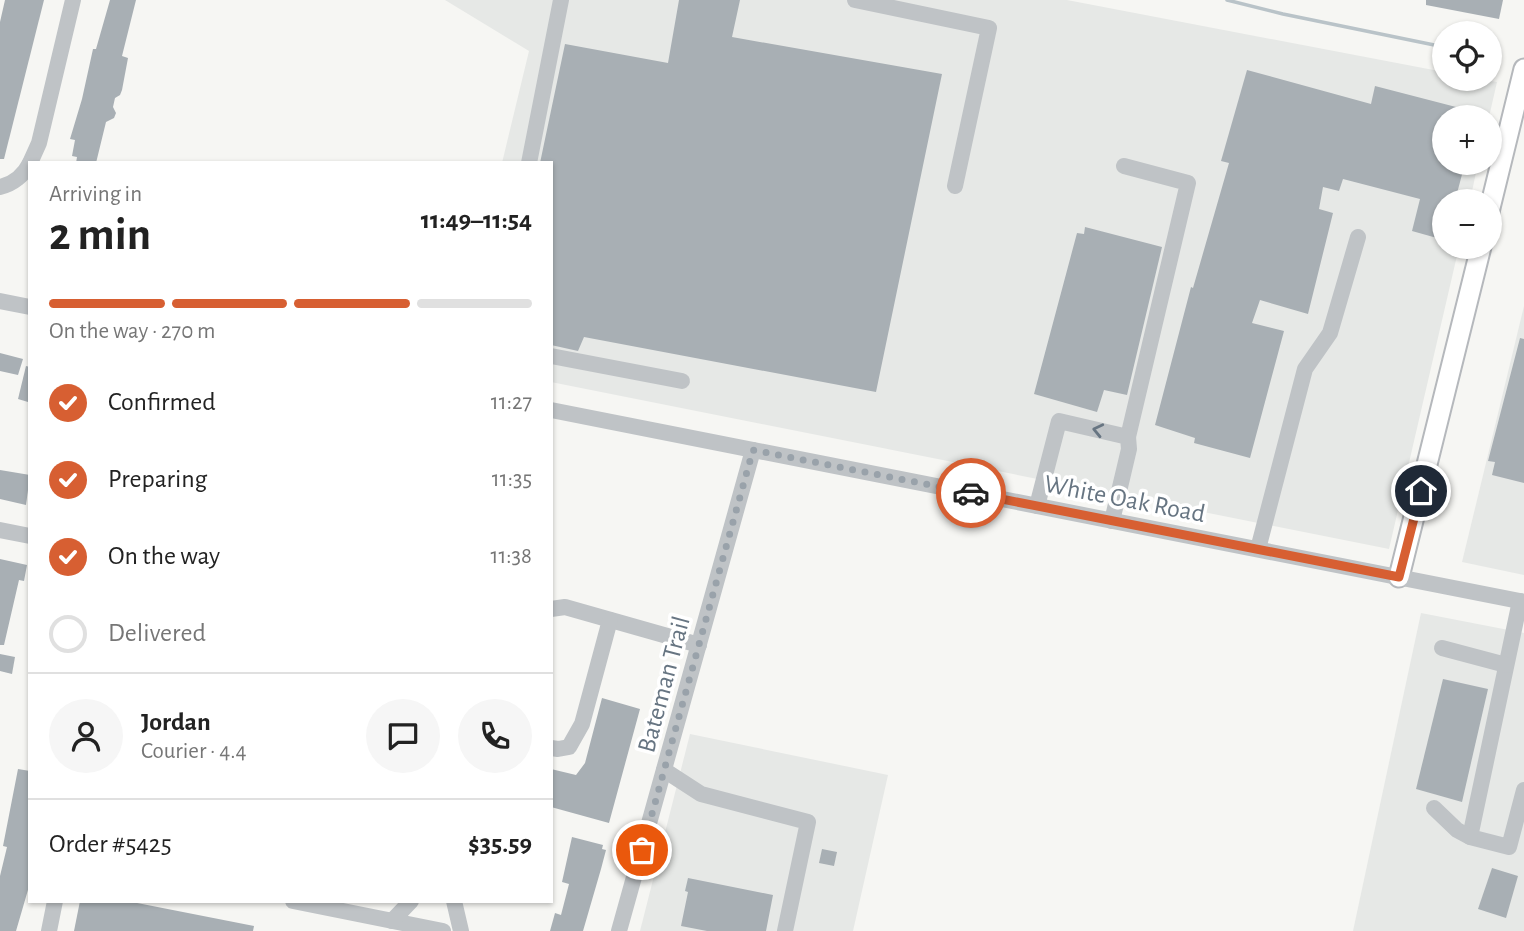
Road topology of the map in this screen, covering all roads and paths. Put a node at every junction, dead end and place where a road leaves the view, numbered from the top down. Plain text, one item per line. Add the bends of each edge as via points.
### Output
1 (73, 0) edge
2 (561, 0) edge
3 (855, 0) edge
4 (1524, 69) edge
5 (31, 161) edge
6 (529, 161) edge
7 (28, 166) edge
8 (1124, 166) dead end
9 (955, 186) dead end
10 (0, 187) edge
11 (1495, 189) edge
12 (1358, 237) dead end
13 (1478, 259) edge
14 (0, 301) edge
15 (28, 307) edge
16 (553, 356) edge
17 (682, 381) dead end
18 (553, 410) edge
19 (1128, 437) junction
20 (753, 450) junction
21 (1037, 506) junction
22 (1112, 521) junction
23 (0, 530) edge
24 (28, 536) edge
25 (1258, 549) junction
26 (1399, 577) junction
27 (1522, 601) edge
28 (553, 609) edge
29 (610, 620) junction
30 (699, 645) junction
31 (1442, 648) dead end
32 (1506, 665) junction
33 (553, 749) edge
34 (664, 770) junction
35 (1524, 790) edge
36 (1434, 808) dead end
37 (1470, 837) junction
38 (55, 903) edge
39 (303, 903) edge
40 (409, 903) edge
41 (454, 903) edge
42 (392, 921) junction
43 (48, 931) edge
44 (443, 931) edge
45 (461, 931) edge
46 (620, 931) edge
47 (785, 931) edge

1 - 5 street
2 - 6 street
3 - 9 street via 989,28
4 - 11 main road
7 - 10 street
8 - 19 street via 1188,183
12 - 25 street via 1330,333 1305,369
13 - 26 main road
14 - 15 street
16 - 17 street
18 - 20 street, White Oak Road
19 -> 21 street via 1059,421
19 - 22 street
20 - 21 street, White Oak Road
20 - 30 street, Bateman Trail
21 - 22 street, White Oak Road
22 - 25 street, White Oak Road
23 - 24 street
25 - 26 street, White Oak Road
26 - 27 street, White Oak Road
27 - 32 street
28 - 29 street via 565,607
29 - 30 street
29 - 33 street via 582,724 569,747
30 - 34 street, Bateman Trail
31 - 32 street
32 - 37 street
34 - 46 street, Bateman Trail
34 - 47 street via 701,794 808,822
35 - 37 street via 1509,847
36 - 37 street
38 - 43 street
39 - 42 street
40 - 42 street
41 - 45 street
42 - 44 street

